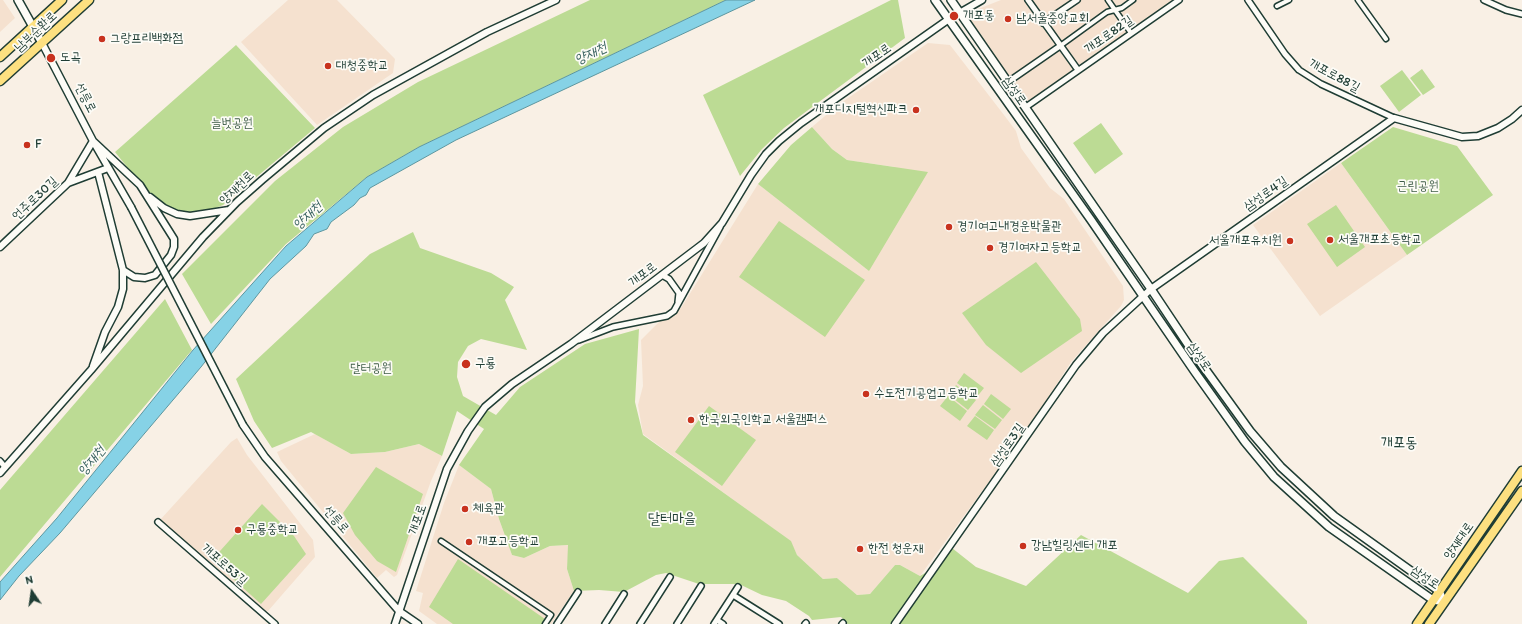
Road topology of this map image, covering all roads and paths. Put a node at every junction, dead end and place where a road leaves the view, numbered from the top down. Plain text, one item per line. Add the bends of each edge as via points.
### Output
1 (18, 0) edge
2 (62, 0) edge
3 (88, 0) edge
4 (556, 0) edge
5 (935, 0) edge
6 (951, 0) edge
7 (982, 0) edge
8 (1028, 0) edge
9 (1077, 0) edge
10 (1108, 0) edge
11 (1133, 0) edge
12 (1178, 0) edge
13 (1248, 0) edge
14 (1289, 0) edge
15 (1358, 0) edge
16 (1484, 0) edge
17 (1277, 6) dead end
18 (1115, 9) junction
19 (960, 12) junction
20 (1522, 14) edge
21 (949, 19) junction
22 (1043, 22) junction
23 (34, 26) junction
24 (1131, 33) junction
25 (1386, 39) dead end
26 (42, 43) junction
27 (1060, 46) junction
28 (0, 57) edge
29 (1078, 70) junction
30 (0, 81) edge
31 (1008, 82) junction
32 (1026, 107) junction
33 (1522, 110) edge
34 (1394, 118) junction
35 (93, 141) junction
36 (108, 168) junction
37 (98, 172) junction
38 (68, 183) junction
39 (146, 193) junction
40 (229, 210) junction
41 (722, 223) junction
42 (0, 247) edge
43 (123, 270) junction
44 (662, 275) junction
45 (1151, 289) junction
46 (1143, 297) junction
47 (677, 305) junction
48 (571, 344) junction
49 (91, 370) junction
50 (0, 461) edge
51 (5, 467) junction
52 (1522, 471) edge
53 (0, 474) edge
54 (1522, 491) edge
55 (158, 522) dead end
56 (440, 541) dead end
57 (670, 577) dead end
58 (701, 586) dead end
59 (738, 588) dead end
60 (1439, 591) junction
61 (578, 592) dead end
62 (624, 594) dead end
63 (734, 595) junction
64 (1433, 600) junction
65 (1444, 602) junction
66 (399, 611) junction
67 (716, 622) edge
68 (275, 624) edge
69 (395, 624) edge
70 (418, 624) edge
71 (545, 624) edge
72 (557, 624) edge
73 (605, 624) edge
74 (640, 624) edge
75 (677, 624) edge
76 (723, 624) edge
77 (779, 624) edge
78 (895, 624) edge
79 (1417, 624) edge
80 (1429, 624) edge

1 - 23 main road, 선릉로
2 - 23 main road, 남부순환로
3 - 26 main road, 남부순환로
4 - 40 street, 양재천로 via 487,32 373,95 307,141
5 - 21 main road, 삼성로
6 - 19 main road, 삼성로
7 - 19 street, 개포로
8 - 22 street, 개포로82길
9 - 22 street
10 - 18 street
11 - 18 street, 개포로82길 via 1122,8
12 - 24 street, 개포로82길
13 - 34 street, 개포로88길 via 1299,70 1321,84
14 - 17 street
15 - 25 street
16 - 20 street
18 - 24 street
18 - 27 street, 개포로82길
19 - 21 street, 개포로
19 - 31 main road, 삼성로
21 - 41 street, 개포로 via 779,141 751,175
21 - 46 main road, 삼성로 via 1092,220
22 - 27 street, 개포로82길
23 - 26 main road, 선릉로
23 - 28 main road, 남부순환로
24 - 29 street, 개포로82길
26 - 30 main road, 남부순환로
26 - 35 street, 선릉로
27 - 29 street, 개포로82길
27 - 31 street
29 - 32 street
31 - 32 main road, 삼성로
32 - 45 main road, 삼성로
33 - 34 street via 1494,130 1478,136 1462,137
34 - 45 street, 삼성로4길
35 - 36 street, 선릉로
35 - 38 street
35 - 39 street
36 - 37 street
36 - 66 street, 선릉로, bridge via 131,207 243,425 265,457
37 - 38 street
37 - 43 street
38 - 42 street, 언주로30길
39 - 40 street via 164,208 177,214 190,216
39 - 43 street via 174,238 172,255 155,275 145,278 134,277
40 - 49 street, 양재천로 via 166,279
41 - 44 street, 개포로 via 704,243
41 - 47 street
43 - 49 street via 123,289 118,307 105,332
44 - 47 street via 670,279 678,292
44 - 48 street, 개포로
45 - 46 street, 삼성로3길
45 - 60 main road, 삼성로 via 1250,431 1281,467 1334,516
46 - 64 main road, 삼성로 via 1245,442 1274,477 1329,527
46 - 78 street, 삼성로3길 via 1103,333 1076,365
47 - 48 street via 667,316 613,327
48 - 66 street, 개포로 via 498,396 485,408 468,431 447,469
49 - 51 street, 양재천로
50 - 51 street
51 - 53 street, 양재천로
52 - 60 main road, 양재대로
54 - 65 main road, 양재대로
55 - 68 street, 개포로53길
56 - 71 street via 551,615
57 - 74 street
58 - 75 street
59 - 63 street
60 - 64 main road, 양재대로
60 - 65 main road, 삼성로
61 - 72 street
62 - 73 street
63 - 67 street
63 - 77 street
64 - 65 main road, 삼성로
64 - 79 main road, 양재대로
65 - 80 main road, 양재대로
66 - 69 street, 개포로
66 - 70 street, 선릉로
67 - 76 street

